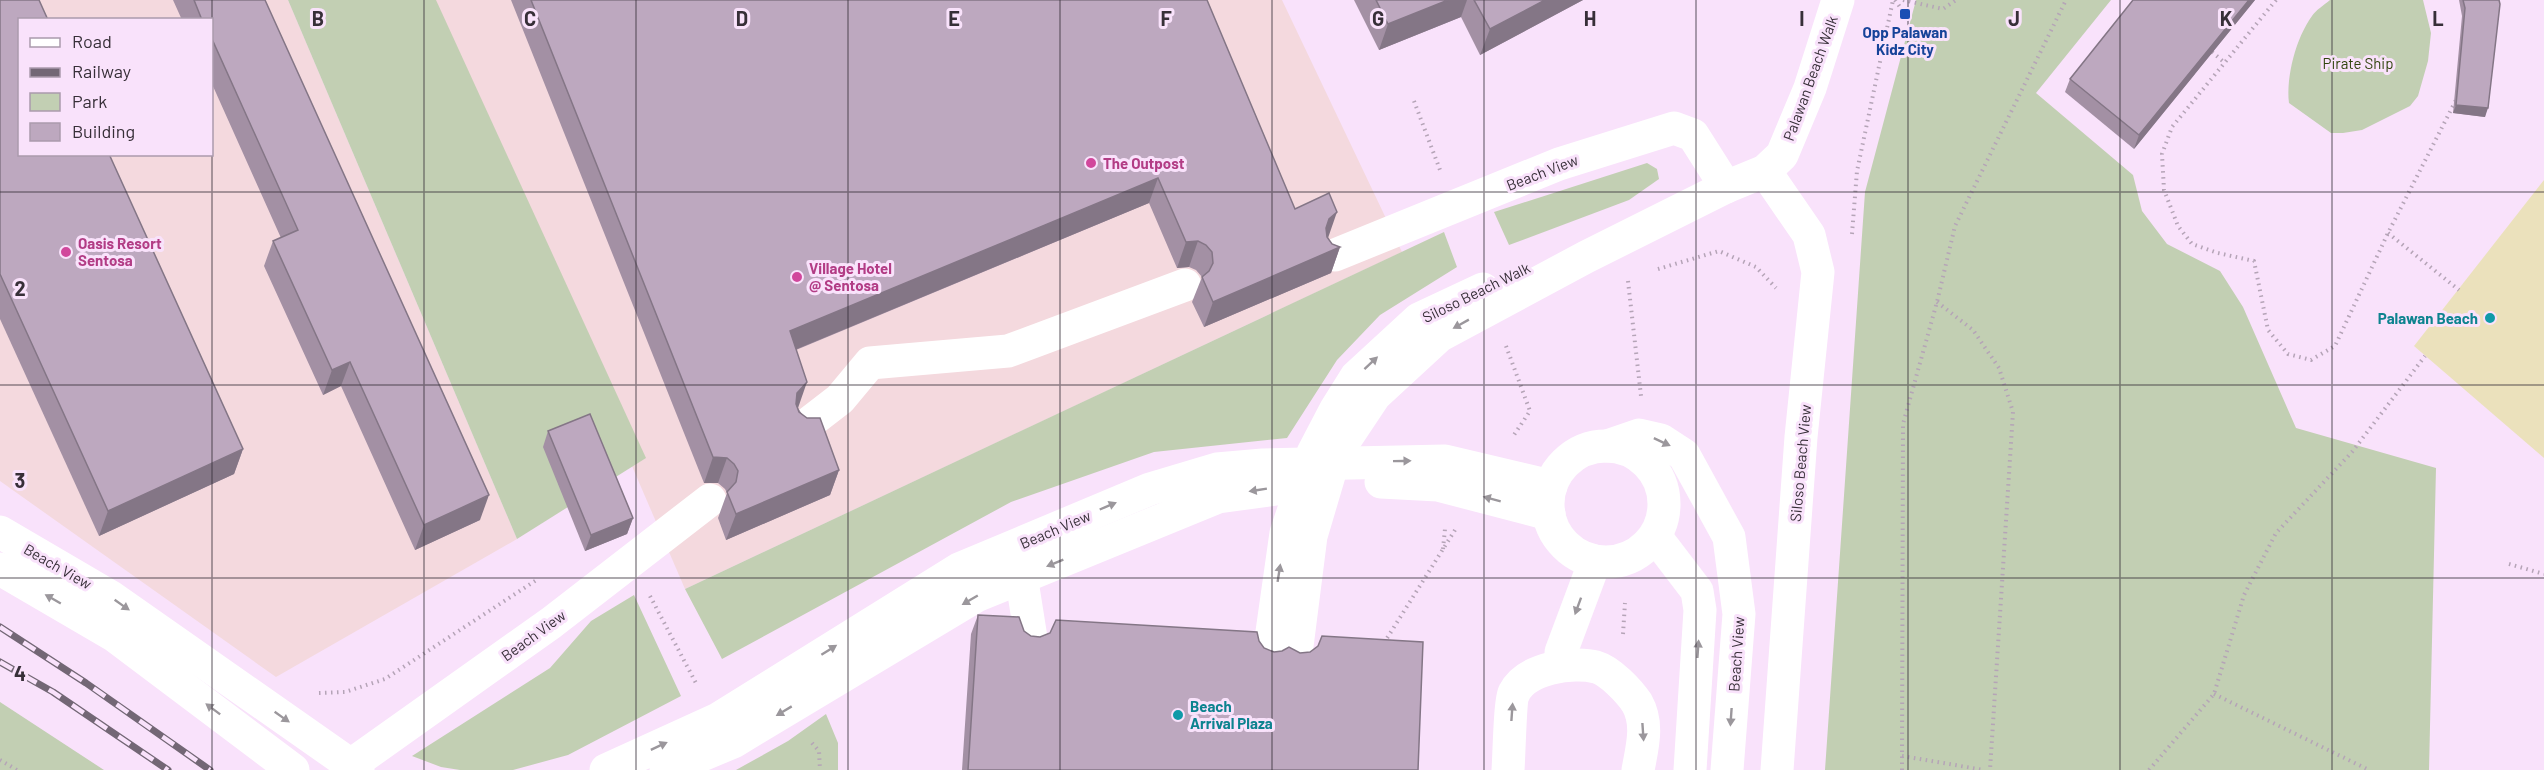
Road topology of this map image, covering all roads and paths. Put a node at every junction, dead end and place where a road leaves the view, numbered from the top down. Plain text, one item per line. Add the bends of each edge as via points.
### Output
1 (1838, 0) edge
2 (1894, 0) edge
3 (1903, 0) edge
4 (1956, 0) edge
5 (2066, 0) edge
6 (2276, 0) edge
7 (1905, 14) dead end
8 (2212, 52) edge
9 (2225, 63) junction
10 (2459, 94) edge
11 (1414, 100) dead end
12 (1774, 163) junction
13 (1857, 171) dead end
14 (1443, 178) dead end
15 (1726, 187) junction
16 (2388, 233) junction
17 (1335, 255) dead end
18 (1628, 278) dead end
19 (1185, 285) dead end
20 (2458, 290) dead end
21 (1937, 302) junction
22 (1505, 344) dead end
23 (2425, 356) dead end
24 (1642, 402) dead end
25 (805, 426) edge
26 (1511, 441) dead end
27 (1607, 446) junction
28 (710, 500) dead end
29 (1550, 500) junction
30 (1461, 520) dead end
31 (0, 532) edge
32 (1654, 536) junction
33 (1016, 545) junction
34 (1595, 561) junction
35 (2509, 564) dead end
36 (0, 569) edge
37 (544, 574) dead end
38 (2544, 574) edge
39 (1023, 577) junction
40 (646, 587) dead end
41 (1625, 602) dead end
42 (1031, 638) edge
43 (1623, 641) dead end
44 (1283, 642) dead end
45 (1380, 649) edge
46 (1561, 652) dead end
47 (701, 692) dead end
48 (2214, 693) junction
49 (311, 694) dead end
50 (1902, 756) junction
51 (0, 760) edge
52 (352, 768) edge
53 (17, 770) edge
54 (293, 770) edge
55 (606, 770) edge
56 (666, 770) edge
57 (1509, 770) edge
58 (1638, 770) edge
59 (1690, 770) edge
60 (1727, 770) edge
61 (1777, 770) edge
62 (1902, 770) edge
63 (1984, 770) edge
64 (1990, 770) edge
65 (2149, 770) edge
66 (2369, 770) edge

1 - 12 street, Palawan Beach Walk via 1810,88
2 - 7 path
2 - 13 path
3 - 4 path via 1943,9
5 - 21 path via 1955,226
6 - 9 path
8 - 9 path
9 - 16 path via 2172,127 2162,154 2164,190 2178,226 2192,244 2254,261 2268,330 2288,354 2311,360 2335,346
10 - 16 path
11 - 14 path
12 - 15 street, Siloso Beach Walk
12 - 61 street, Siloso Beach View via 1809,235 1818,272 1801,437
15 - 17 street, Beach View via 1693,135 1674,128 1559,164
15 - 44 street, Siloso Beach Walk via 1439,336 1375,395 1348,413
16 - 20 path
18 - 24 path
19 - 25 street via 1008,351 870,363 840,399
21 - 50 path via 1903,424
21 - 64 path via 1973,330 1999,368 2013,412
22 - 26 path via 1530,411
23 - 48 path via 2352,453 2276,533 2244,595
27 - 29 street, Beach View via 1572,457 1560,470
27 - 32 street via 1636,454 1657,476 1664,506 1662,522
27 -> 60 street, Beach View via 1639,435 1661,440 1684,455 1729,537 1739,614
28 - 52 street, Beach View via 551,623
33 -> 29 street, Beach View via 1150,489 1217,469 1263,465 1445,461
29 - 34 street via 1555,530 1565,544 1578,555
29 -> 39 street, Beach View via 1438,485 1358,481 1304,484 1218,497
30 - 45 path
31 -> 52 street, Beach View via 111,597
32 - 34 street via 1629,558
59 -> 32 street via 1700,610 1697,591
33 - 39 street
55 -> 33 street, Beach View via 718,719 959,569
34 -> 46 street
35 - 38 path
54 -> 36 street, Beach View via 115,636
37 - 49 path via 385,679 345,692
39 - 42 street
39 -> 56 street, Beach View via 976,596 733,742
40 - 47 path
41 - 43 path
48 - 65 path
48 - 66 path
50 - 62 path
50 - 63 path
51 - 53 path
57 -> 58 street via 1513,693 1541,671 1572,664 1598,667 1638,704 1645,733

